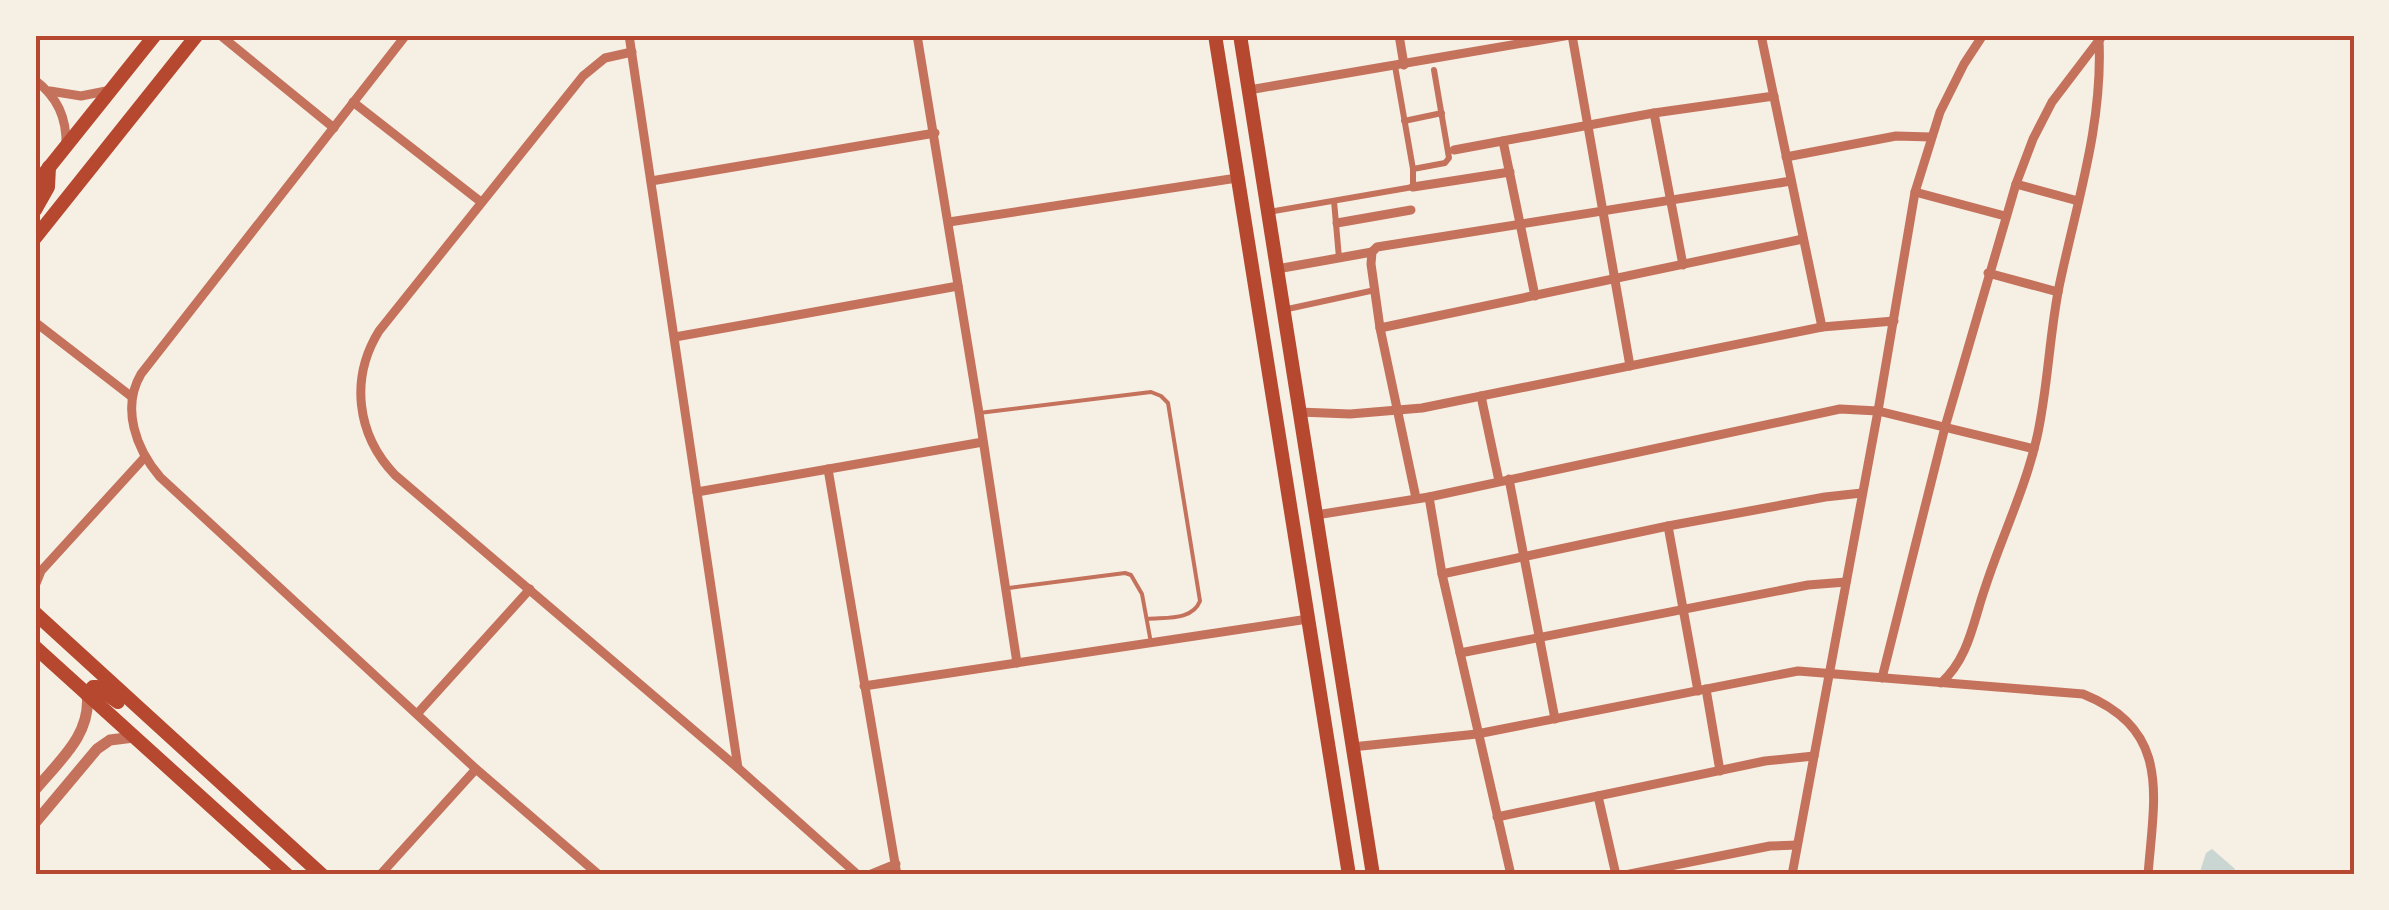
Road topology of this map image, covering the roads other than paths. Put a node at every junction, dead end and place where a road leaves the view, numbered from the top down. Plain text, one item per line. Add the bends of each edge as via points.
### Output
1 (155, 35) edge
2 (198, 35) edge
3 (220, 35) edge
4 (406, 35) edge
5 (629, 35) edge
6 (917, 35) edge
7 (1214, 35) edge
8 (1240, 35) edge
9 (1399, 35) edge
10 (1484, 35) edge
11 (1571, 35) edge
12 (1761, 35) edge
13 (1979, 38) edge
14 (2101, 38) edge
15 (1486, 48) junction
16 (632, 52) junction
17 (1399, 65) junction
18 (1434, 70) dead end
19 (35, 80) edge
20 (111, 90) junction
21 (1248, 90) junction
22 (50, 91) junction
23 (1774, 96) junction
24 (353, 102) junction
25 (1442, 113) junction
26 (1654, 113) junction
27 (1404, 121) junction
28 (1588, 125) junction
29 (334, 128) junction
30 (935, 133) junction
31 (1932, 137) junction
32 (1503, 141) junction
33 (66, 146) junction
34 (1454, 150) dead end
35 (1786, 157) junction
36 (49, 168) junction
37 (1413, 169) junction
38 (1510, 172) junction
39 (1237, 178) junction
40 (651, 180) junction
41 (1791, 181) junction
42 (2016, 184) junction
43 (35, 185) edge
44 (1413, 187) junction
45 (1916, 192) junction
46 (1671, 200) junction
47 (1334, 201) junction
48 (2078, 201) junction
49 (481, 202) junction
50 (35, 210) edge
51 (1411, 210) dead end
52 (1603, 210) junction
53 (1268, 213) junction
54 (2005, 216) junction
55 (948, 222) junction
56 (1336, 222) junction
57 (1521, 226) junction
58 (37, 230) edge
59 (1803, 240) junction
60 (1373, 250) junction
61 (1340, 258) junction
62 (1684, 265) junction
63 (1276, 269) junction
64 (1988, 273) junction
65 (1615, 279) junction
66 (958, 286) junction
67 (1375, 290) junction
68 (2058, 292) junction
69 (1535, 296) junction
70 (1284, 310) junction
71 (1894, 321) junction
72 (35, 322) edge
73 (1822, 327) junction
74 (1380, 328) junction
75 (675, 337) junction
76 (1630, 366) junction
77 (1482, 396) junction
78 (132, 397) junction
79 (1878, 411) junction
80 (1299, 412) junction
81 (1398, 412) junction
82 (979, 413) junction
83 (1945, 428) junction
84 (983, 442) junction
85 (2034, 449) junction
86 (145, 457) junction
87 (828, 469) junction
88 (1504, 480) junction
89 (697, 492) junction
90 (1862, 494) junction
91 (1428, 497) junction
92 (1416, 498) junction
93 (1316, 515) junction
94 (1668, 526) junction
95 (1524, 557) junction
96 (38, 573) edge
97 (1442, 574) junction
98 (1846, 582) junction
99 (35, 586) edge
100 (530, 589) junction
101 (1004, 589) junction
102 (1684, 610) junction
103 (35, 613) edge
104 (1308, 619) junction
105 (1146, 620) junction
106 (1539, 638) junction
107 (1151, 643) junction
108 (35, 647) edge
109 (1460, 653) junction
110 (1016, 663) junction
111 (1829, 673) junction
112 (1882, 678) junction
113 (1941, 683) junction
114 (864, 686) junction
115 (1702, 690) junction
116 (87, 694) junction
117 (418, 714) junction
118 (146, 715) junction
119 (1555, 719) junction
120 (1477, 734) junction
121 (134, 737) junction
122 (1352, 747) junction
123 (1814, 756) junction
124 (738, 768) junction
125 (476, 769) junction
126 (1720, 771) junction
127 (35, 790) edge
128 (1598, 796) junction
129 (35, 803) edge
130 (1497, 817) junction
131 (35, 820) edge
132 (1797, 845) junction
133 (896, 870) edge
134 (287, 875) edge
135 (322, 875) edge
136 (380, 875) edge
137 (599, 875) edge
138 (858, 875) edge
139 (869, 875) edge
140 (1349, 875) edge
141 (1372, 875) edge
142 (1510, 875) edge
143 (1616, 875) edge
144 (1625, 875) edge
145 (1792, 875) edge
146 (2148, 875) edge

1 - 20 main road
2 - 58 main road
3 - 29 street
4 - 24 street
5 - 16 street
6 - 30 street
7 - 39 main road
8 - 21 main road
9 - 17 street
10 - 15 street
11 - 15 street
11 - 28 street
12 - 23 street
13 - 31 street
14 - 42 street via 2052,102
14 - 48 street via 2096,117
15 - 17 street
16 - 40 street
16 - 49 street via 593,66
17 - 21 street
17 - 27 street
18 - 25 street
19 - 22 street
20 - 22 street via 80,96
20 - 33 main road
21 - 53 main road
22 - 33 street via 62,111
23 - 26 street
23 - 35 street
24 - 29 street
24 - 49 street
25 - 27 street
25 - 37 street via 1448,160
26 - 28 street
26 - 46 street
27 - 37 street
28 - 32 street
28 - 52 street
29 - 78 street via 142,374
30 - 40 street
30 - 55 street
31 - 35 street via 1896,136
31 - 45 street
32 - 34 street
32 - 38 street
33 - 36 main road
35 - 41 street
36 - 43 main road
36 - 50 main road via 48,187
37 - 44 street
38 - 44 street
38 - 57 street
39 - 55 street
39 - 104 main road
40 - 75 street
41 - 46 street
41 - 59 street
42 - 48 street
42 - 54 street
44 - 47 street
45 - 54 street
45 - 71 street
46 - 52 street
46 - 62 street
47 - 53 street
47 - 56 street
48 - 68 street
49 - 100 street via 370,345 362,411 386,465
51 - 56 street
52 - 57 street
52 - 65 street
53 - 63 main road
54 - 64 street
55 - 66 street
56 - 61 street
57 - 60 street
57 - 69 street
59 - 62 street
59 - 73 street
60 - 61 street
60 - 67 street
61 - 63 street
62 - 65 street
63 - 70 main road
64 - 68 street
64 - 83 street
65 - 69 street
65 - 76 street
66 - 75 street
66 - 82 street
67 - 70 street
67 - 74 street
68 - 85 street
69 - 74 street
70 - 80 main road
71 - 73 street
71 - 79 street
72 - 78 street
73 - 76 street
74 - 81 street
75 - 89 street
76 - 77 street
77 - 81 street
77 - 88 street
78 - 86 street
79 - 83 street
79 - 88 street via 1827,411
79 - 90 street
80 - 81 street
80 - 93 main road
81 - 92 street
82 - 84 street
82 - 105 lane via 1151,392 1168,403 1200,601 1191,614
83 - 85 street
83 - 112 street
84 - 87 street
84 - 101 street
85 - 113 street via 1965,652
86 - 96 street
86 - 117 street
87 - 89 street
87 - 114 street
88 - 91 street
88 - 95 street
89 - 124 street
90 - 94 street
90 - 98 street
91 - 92 street
91 - 97 street
92 - 93 street
93 - 122 main road
94 - 95 street
94 - 102 street
95 - 97 street
95 - 106 street
96 - 99 street
97 - 109 street
98 - 102 street
98 - 111 street
100 - 117 street
100 - 124 street
101 - 105 lane via 1125,573 1136,580
101 - 110 street
102 - 106 street
102 - 115 street
103 - 118 main road
104 - 107 street
104 - 140 main road
105 - 107 lane
106 - 109 street
106 - 119 street
107 - 110 street
108 - 116 main road
109 - 120 street
110 - 114 street
111 - 112 street
111 - 115 street via 1798,671
111 - 123 street
112 - 113 street
113 - 146 street via 2083,694 2120,714 2152,768
114 - 133 street
115 - 119 street
115 - 126 street
116 - 118 main road via 102,688
116 - 121 main road
116 - 127 street via 82,732
117 - 125 street
118 - 135 main road
119 - 120 street
120 - 122 street
120 - 130 street
121 - 131 street via 97,749
121 - 134 main road
122 - 141 main road
123 - 126 street
123 - 132 street
124 - 138 street
125 - 136 street
125 - 137 street
126 - 128 street
128 - 130 street
128 - 143 street
129 - 131 street
130 - 142 street
132 - 144 street
132 - 145 street
133 - 139 street

